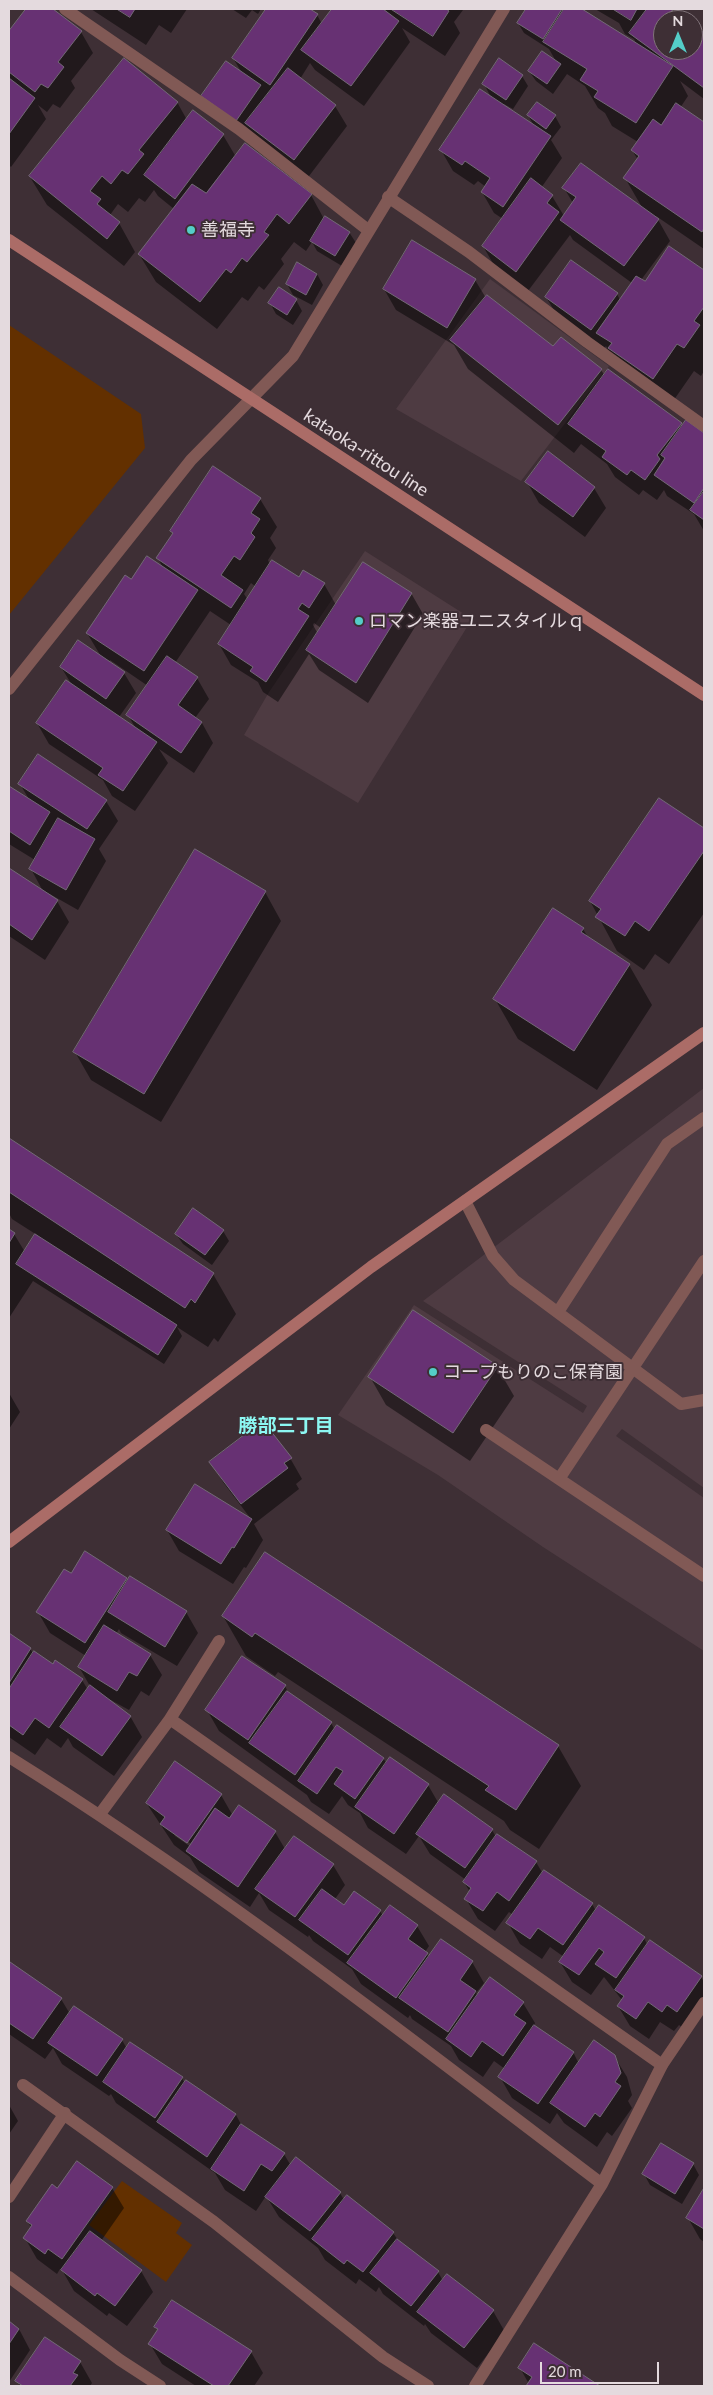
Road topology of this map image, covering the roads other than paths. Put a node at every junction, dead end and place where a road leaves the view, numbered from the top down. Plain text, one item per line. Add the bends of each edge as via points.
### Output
1 (65, 9) edge
2 (504, 9) edge
3 (388, 197) junction
4 (368, 230) junction
5 (9, 240) edge
6 (250, 398) junction
7 (704, 426) edge
8 (9, 689) edge
9 (704, 695) edge
10 (704, 1034) edge
11 (704, 1118) edge
12 (465, 1201) junction
13 (704, 1261) edge
14 (558, 1312) junction
15 (634, 1368) junction
16 (704, 1400) edge
17 (486, 1430) dead end
18 (559, 1479) junction
19 (9, 1542) edge
20 (704, 1576) edge
21 (219, 1641) dead end
22 (170, 1720) junction
23 (9, 1757) edge
24 (100, 1814) junction
25 (704, 2003) edge
26 (662, 2065) junction
27 (23, 2085) dead end
28 (65, 2113) junction
29 (602, 2184) junction
30 (9, 2197) edge
31 (9, 2277) edge
32 (160, 2386) edge
33 (428, 2386) edge
34 (475, 2386) edge

1 - 4 street via 239,129
2 - 3 street
3 - 4 street
3 - 7 street via 469,252
4 - 6 street via 293,356
5 - 6 street, kataoka-rittou line
6 - 8 street via 191,460
6 - 9 street, kataoka-rittou line
10 - 12 street
11 - 14 street via 667,1144
12 - 14 street via 493,1256 514,1280
12 - 19 street via 371,1267
13 - 15 street
14 - 15 street
15 - 16 street via 681,1404
15 - 18 street
17 - 18 street
18 - 20 street
21 - 22 street
22 - 24 street
22 - 26 street
23 - 24 street
24 - 29 street via 312,1964
25 - 26 street
26 - 29 street
27 - 28 street
28 - 30 street
28 - 33 street via 214,2222 383,2357
29 - 34 street
31 - 32 street

